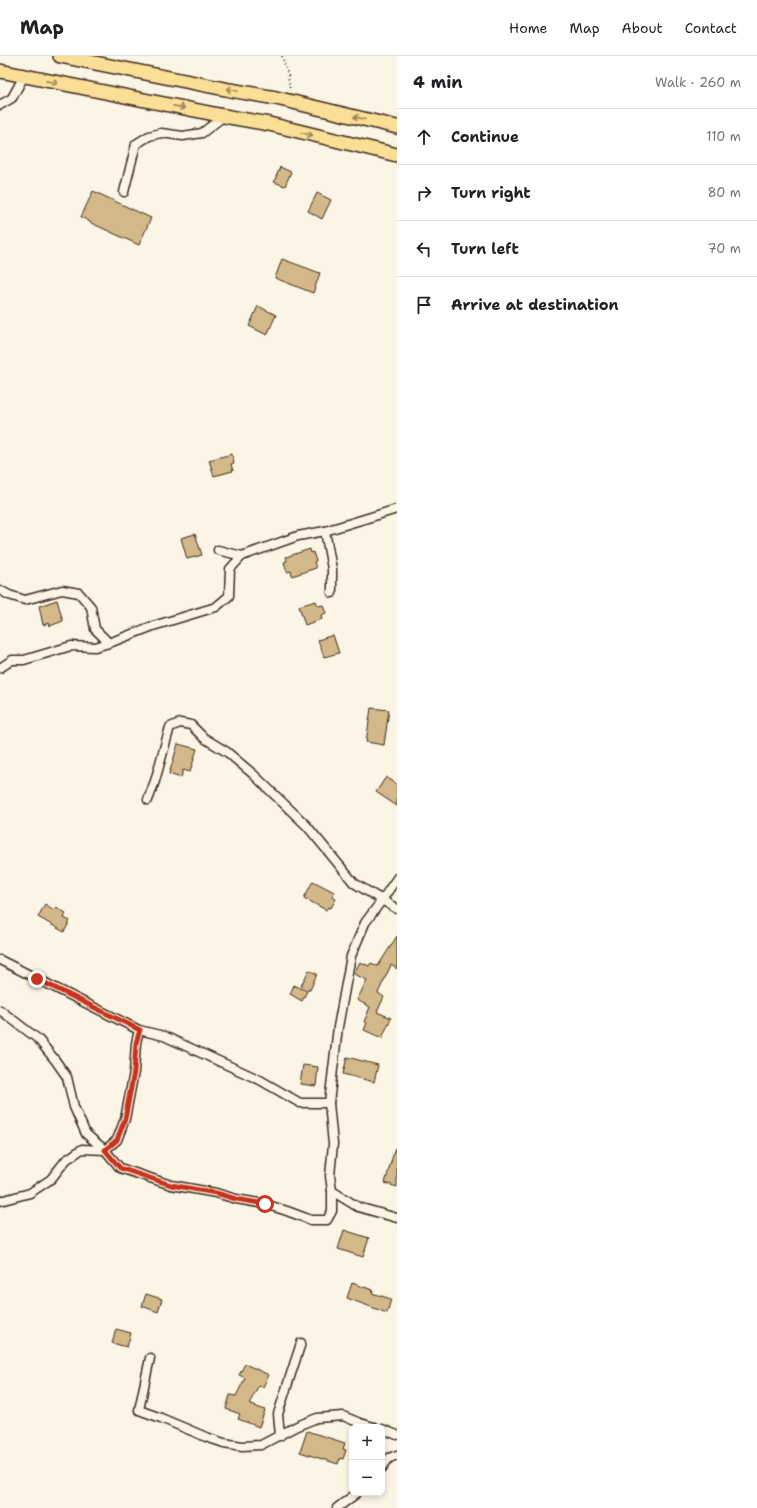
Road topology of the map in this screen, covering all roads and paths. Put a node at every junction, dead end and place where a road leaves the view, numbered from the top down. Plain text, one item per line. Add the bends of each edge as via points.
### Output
1 (60, 56) edge
2 (282, 56) edge
3 (0, 71) edge
4 (24, 76) junction
5 (292, 102) junction
6 (0, 105) edge
7 (224, 116) junction
8 (397, 127) edge
9 (397, 155) edge
10 (124, 192) dead end
11 (397, 509) edge
12 (325, 531) junction
13 (218, 550) dead end
14 (242, 556) junction
15 (0, 590) edge
16 (332, 593) dead end
17 (109, 643) junction
18 (0, 668) edge
19 (148, 800) dead end
20 (397, 878) edge
21 (382, 900) junction
22 (397, 909) edge
23 (0, 960) edge
24 (0, 1010) edge
25 (140, 1030) junction
26 (329, 1103) junction
27 (105, 1150) junction
28 (332, 1191) junction
29 (0, 1201) edge
30 (397, 1218) edge
31 (301, 1343) dead end
32 (150, 1358) dead end
33 (366, 1424) edge
34 (385, 1430) edge
35 (397, 1435) edge
36 (280, 1436) junction
37 (397, 1455) edge
38 (385, 1464) edge
39 (353, 1496) edge
40 (337, 1508) edge

5 -> 1 main road
2 - 5 path
3 - 4 main road
4 - 6 street via 12,98
4 -> 7 main road
8 -> 5 main road
7 -> 9 main road
7 - 10 street via 202,133 183,136 161,133 136,144
11 - 12 street
12 - 14 street via 298,536
12 - 16 street via 332,568
13 - 14 street
14 - 17 street via 230,569 229,596 216,607 153,626
15 - 17 street via 25,600 62,590 79,593 91,607 96,630
17 - 18 street via 95,647 71,646 24,660 12,660
19 - 21 street via 170,728 180,723 191,725 204,738 227,752 253,774 307,826 354,884
20 - 21 street
21 - 22 street
21 - 26 street via 365,923 351,956 338,1027
23 - 25 street
24 - 27 street via 38,1039 55,1060 67,1077 74,1107 86,1134
25 - 26 street via 164,1036 260,1080 300,1103
25 - 27 street via 125,1119 117,1140
26 - 28 street via 333,1144 330,1176
27 - 28 street via 120,1168 171,1185 265,1204 311,1220 327,1220 332,1211
27 - 29 street via 82,1149 66,1160 51,1180 30,1193
28 - 30 street via 358,1207
31 - 36 street via 278,1414
32 - 36 street via 139,1410 224,1443 242,1446 261,1445
33 - 36 street via 343,1416 316,1418
34 - 35 street
37 - 38 street
39 - 40 street

